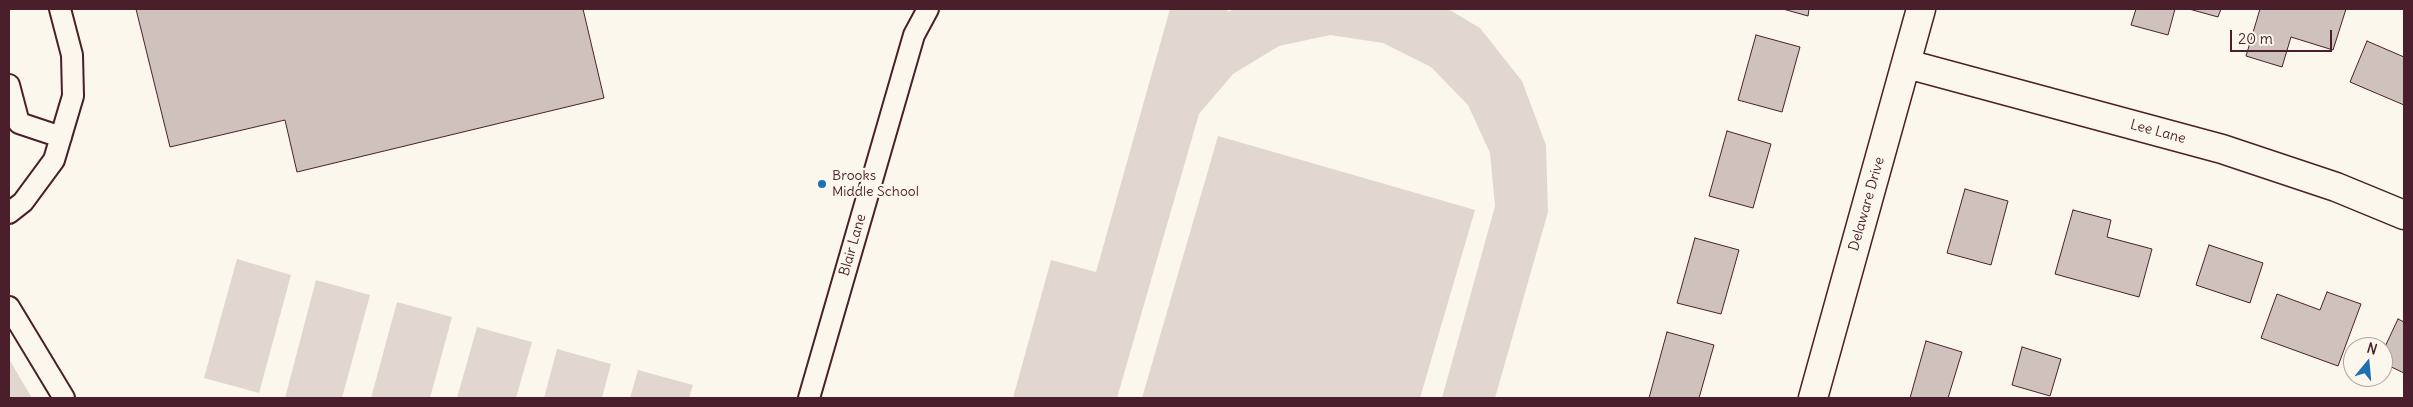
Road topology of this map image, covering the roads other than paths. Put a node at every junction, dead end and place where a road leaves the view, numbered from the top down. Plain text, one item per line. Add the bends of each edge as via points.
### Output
1 (60, 9) edge
2 (928, 9) edge
3 (1921, 9) edge
4 (1907, 64) junction
5 (9, 84) edge
6 (61, 137) junction
7 (9, 213) edge
8 (2404, 215) edge
9 (9, 307) edge
10 (64, 398) edge
11 (809, 398) edge
12 (1813, 398) edge

1 - 6 lane via 72,55 73,96
2 - 11 lane, Blair Lane via 914,35
3 - 4 street, Delaware Drive
4 - 8 street, Lee Lane via 2222,149
4 - 12 street, Delaware Drive
5 - 6 lane via 19,123
6 - 7 lane via 54,160 23,202
9 - 10 lane

